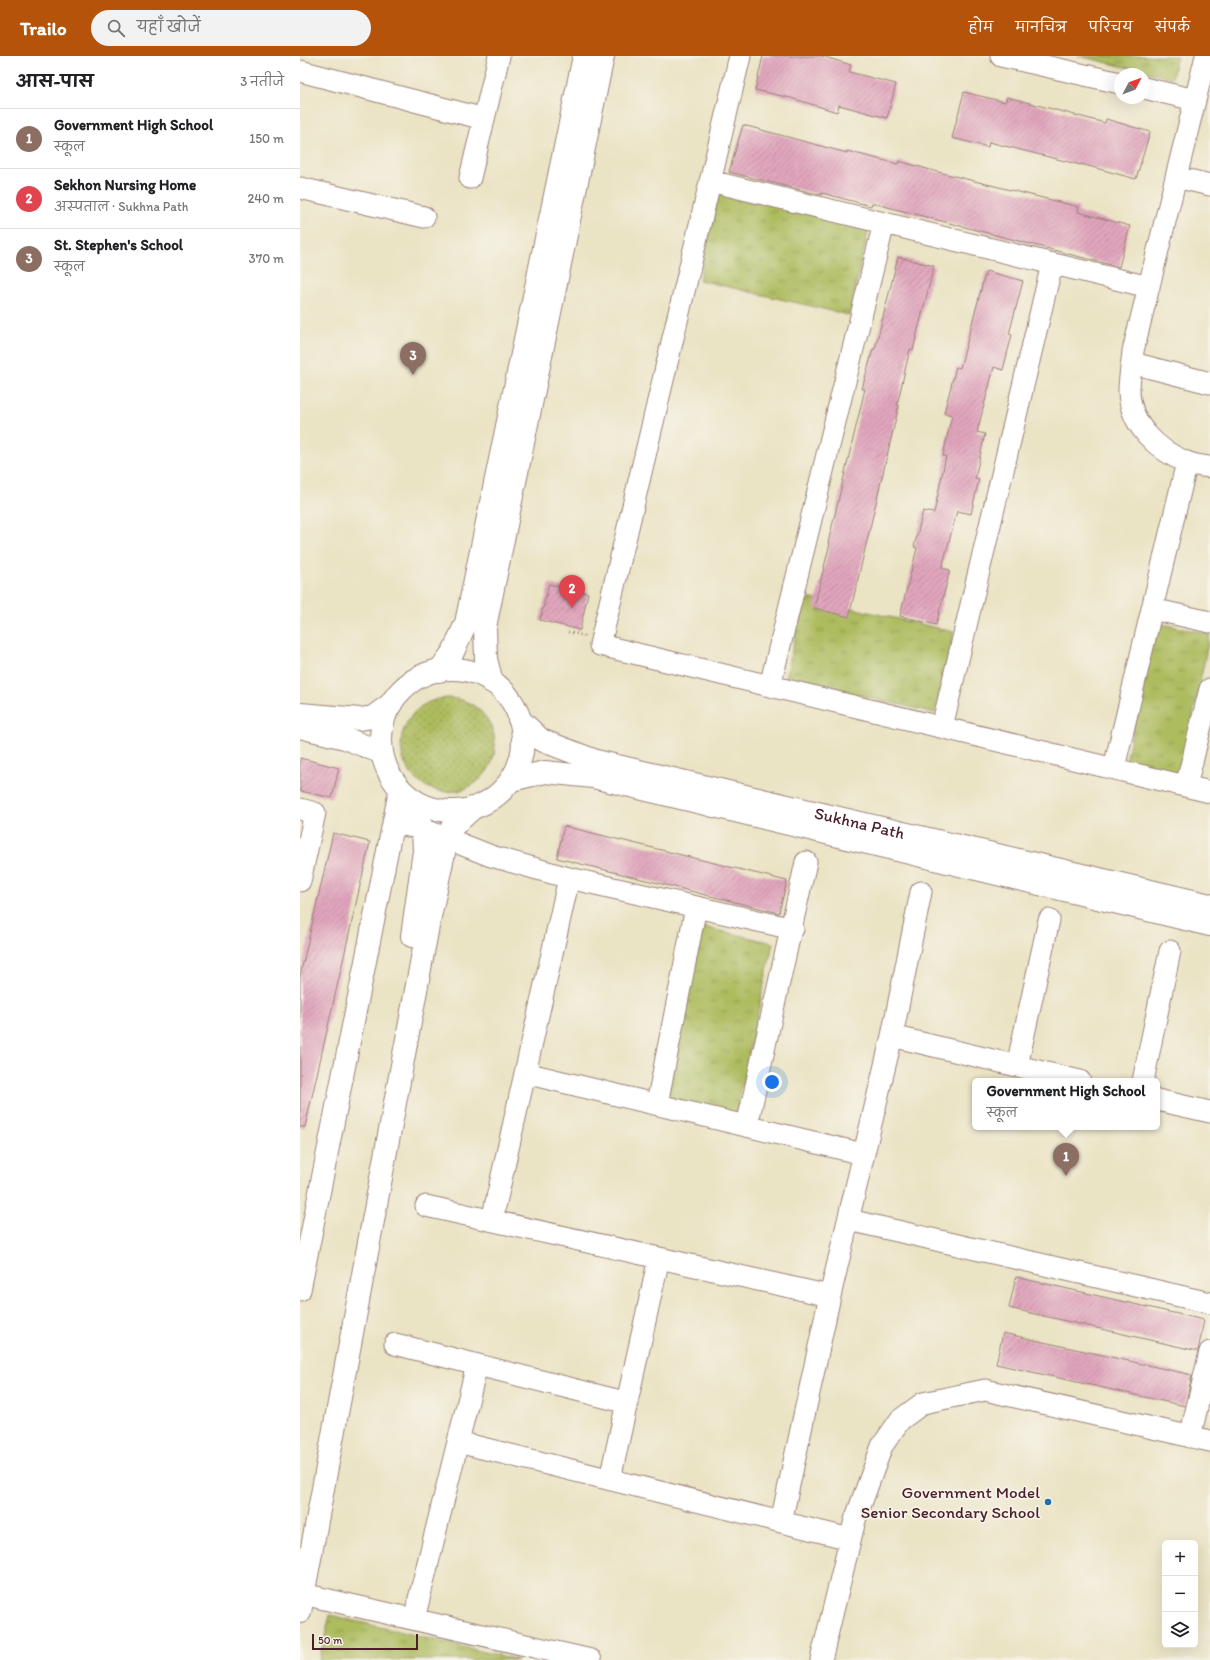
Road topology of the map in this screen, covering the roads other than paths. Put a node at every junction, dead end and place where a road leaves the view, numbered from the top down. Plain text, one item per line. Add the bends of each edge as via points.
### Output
1 (499, 56) edge
2 (584, 56) edge
3 (604, 56) edge
4 (740, 56) edge
5 (1001, 56) edge
6 (1206, 56) edge
7 (300, 71) edge
8 (1114, 82) edge
9 (1150, 89) edge
10 (1195, 100) junction
11 (484, 119) junction
12 (1176, 176) junction
13 (470, 178) dead end
14 (710, 182) junction
15 (1210, 185) edge
16 (300, 188) edge
17 (424, 217) dead end
18 (884, 223) junction
19 (1052, 264) junction
20 (1149, 287) junction
21 (1132, 363) junction
22 (1210, 383) edge
23 (1186, 462) junction
24 (1210, 467) edge
25 (1152, 609) junction
26 (1210, 622) edge
27 (439, 671) junction
28 (492, 682) junction
29 (770, 686) junction
30 (1210, 689) edge
31 (391, 704) junction
32 (300, 714) edge
33 (519, 719) junction
34 (300, 727) edge
35 (942, 727) junction
36 (382, 752) junction
37 (1114, 768) junction
38 (511, 780) junction
39 (1186, 786) junction
40 (404, 792) junction
41 (1210, 792) edge
42 (473, 808) junction
43 (300, 810) edge
44 (393, 823) junction
45 (423, 829) junction
46 (447, 839) junction
47 (806, 862) dead end
48 (569, 878) junction
49 (300, 881) edge
50 (921, 892) dead end
51 (1210, 905) edge
52 (696, 907) junction
53 (1049, 920) dead end
54 (1210, 925) edge
55 (792, 929) junction
56 (1170, 951) dead end
57 (892, 1036) junction
58 (1016, 1066) junction
59 (525, 1073) junction
60 (1067, 1078) edge
61 (1145, 1078) edge
62 (1160, 1101) edge
63 (657, 1104) junction
64 (1210, 1112) edge
65 (747, 1126) junction
66 (863, 1154) junction
67 (426, 1206) dead end
68 (308, 1211) edge
69 (492, 1220) junction
70 (849, 1220) junction
71 (659, 1258) junction
72 (300, 1290) edge
73 (830, 1296) junction
74 (1210, 1303) edge
75 (395, 1344) dead end
76 (1210, 1352) edge
77 (477, 1365) junction
78 (628, 1402) junction
79 (1190, 1437) junction
80 (458, 1442) junction
81 (1210, 1442) edge
82 (610, 1479) junction
83 (781, 1522) junction
84 (300, 1533) edge
85 (850, 1539) junction
86 (302, 1603) edge
87 (414, 1619) junction
88 (591, 1660) edge
89 (821, 1660) edge

1 - 11 street
2 - 27 main road via 466,623 454,652
3 - 28 main road via 485,627 486,659
4 - 14 street
5 - 8 street
6 - 10 street
7 - 11 street
9 - 10 street
10 - 12 street
11 - 13 street
12 - 15 street
12 - 20 street
14 - 18 street
14 - 29 street via 600,645
16 - 17 street
18 - 19 street
18 - 29 street
19 - 20 street
19 - 35 street
20 - 21 street
21 - 22 street
21 - 23 street via 1129,392 1135,417 1149,437 1164,450
23 - 24 street
23 - 25 street
25 - 26 street
25 - 37 street
27 - 28 main road via 467,671
27 - 31 main road via 412,682
28 - 33 main road via 509,698
29 - 35 street
30 - 39 street
31 - 32 main road via 373,717 360,720
31 - 36 main road via 382,728
33 - 38 main road via 523,744
33 - 51 main road, Sukhna Path via 541,740 596,762
34 - 36 main road via 346,738
35 - 37 street
36 - 40 main road via 389,772
37 - 39 street
38 - 42 main road via 488,802
38 - 54 main road, Sukhna Path via 545,772 593,777
39 - 41 street
40 - 42 main road via 422,804 438,810 456,811
40 - 44 street
40 - 45 main road
42 - 46 main road via 452,827
43 - 49 street via 315,813
44 - 45 street
44 - 68 street
45 - 46 street
45 - 84 main road via 424,851 415,922
46 - 48 street via 491,856
46 - 86 main road
47 - 55 street
48 - 52 street
48 - 59 street
50 - 57 street
52 - 55 street
52 - 63 street
53 - 58 street
55 - 65 street
56 - 61 street
57 - 58 street
57 - 66 street
58 - 60 street
59 - 63 street
59 - 69 street
62 - 64 street
63 - 65 street
65 - 66 street
66 - 70 street
67 - 69 street
68 - 72 street
69 - 71 street
70 - 73 street
70 - 74 street
71 - 73 street
71 - 78 street
73 - 83 street
75 - 77 street
76 - 79 street
77 - 78 street
77 - 80 street
78 - 82 street
79 - 81 street
79 - 85 street via 985,1390 922,1403 900,1420 882,1446
80 - 82 street
80 - 87 street
82 - 83 street
83 - 85 street
85 - 89 street
86 - 87 street
87 - 88 street

